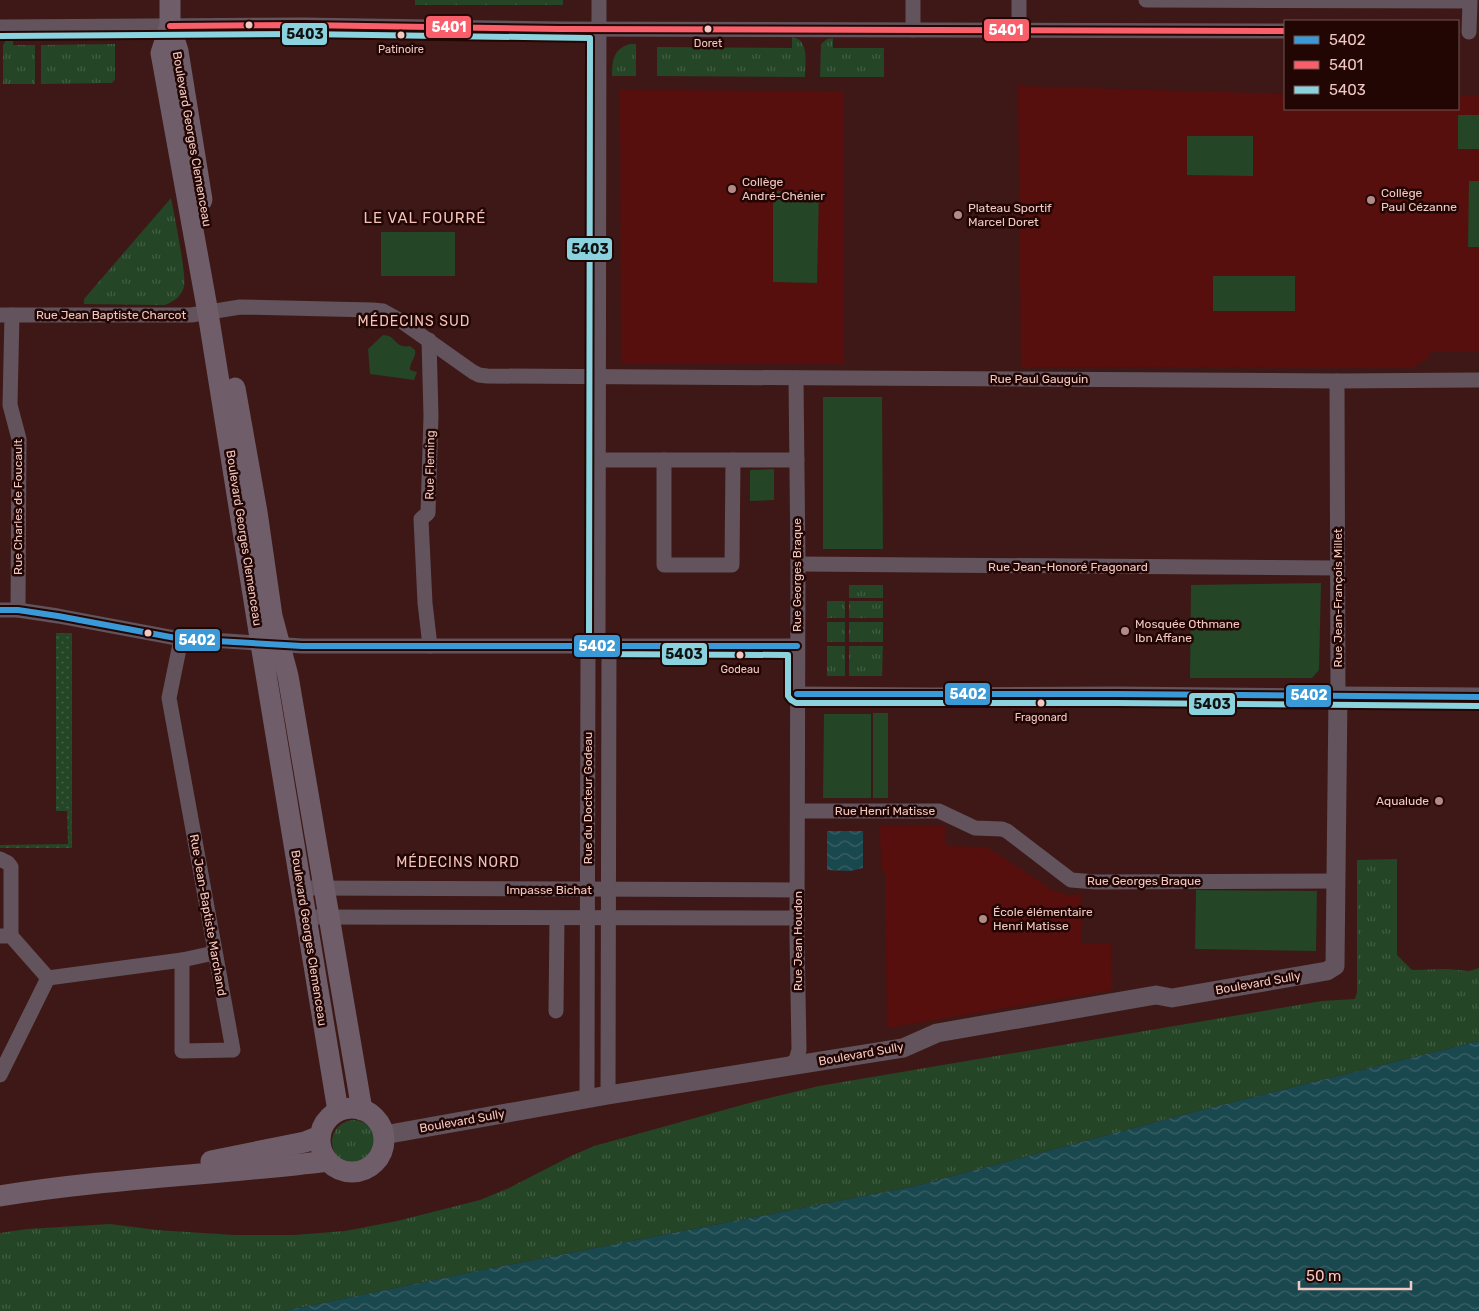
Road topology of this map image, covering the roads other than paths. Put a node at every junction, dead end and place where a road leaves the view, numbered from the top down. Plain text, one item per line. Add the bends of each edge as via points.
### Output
1 (170, 0) edge
2 (599, 0) edge
3 (913, 0) edge
4 (1019, 0) edge
5 (1146, 0) edge
6 (170, 26) junction
7 (0, 27) edge
8 (599, 29) junction
9 (912, 30) junction
10 (1019, 30) junction
11 (1284, 31) edge
12 (1468, 32) edge
13 (215, 312) junction
14 (6, 315) edge
15 (429, 340) junction
16 (598, 377) junction
17 (796, 378) junction
18 (1479, 380) edge
19 (1337, 381) junction
20 (598, 460) junction
21 (664, 460) junction
22 (733, 460) junction
23 (797, 460) junction
24 (798, 564) junction
25 (1338, 568) junction
26 (0, 610) edge
27 (18, 610) junction
28 (181, 639) junction
29 (270, 644) junction
30 (430, 646) junction
31 (598, 646) junction
32 (797, 646) junction
33 (797, 694) junction
34 (1338, 696) junction
35 (1479, 697) edge
36 (798, 811) junction
37 (968, 826) joint
38 (0, 859) edge
39 (1337, 881) junction
40 (301, 888) junction
41 (324, 888) junction
42 (588, 890) junction
43 (608, 890) junction
44 (797, 890) junction
45 (306, 917) junction
46 (329, 918) junction
47 (557, 918) junction
48 (797, 918) junction
49 (588, 919) junction
50 (608, 919) junction
51 (6, 936) edge
52 (214, 953) junction
53 (182, 960) junction
54 (1335, 966) joint
55 (48, 978) junction
56 (556, 1011) dead end
57 (788, 1066) junction
58 (0, 1075) edge
59 (608, 1095) junction
60 (587, 1099) junction
61 (362, 1110) junction
62 (338, 1111) junction
63 (384, 1135) junction
64 (320, 1136) junction
65 (328, 1161) junction
66 (101, 1182) junction
67 (0, 1196) edge

1 - 6 main road, Boulevard Georges Clemenceau
2 - 8 street
3 - 9 street
4 - 10 street
5 - 12 street via 1470,2
6 - 7 street
6 - 8 street
6 - 13 main road, Boulevard Georges Clemenceau via 178,51
8 - 9 street
8 - 16 street
9 - 10 street
10 - 11 street
13 - 14 street, Rue Jean Baptiste Charcot via 190,315
13 - 15 street, Rue Jean Baptiste Charcot via 240,308 383,311
13 - 29 main road, Boulevard Georges Clemenceau via 257,512 272,616
14 - 27 street, Rue Charles de Foucault via 10,405 19,439
15 - 16 street, Rue Paul Gauguin via 479,375
15 - 30 street, Rue Fleming via 428,513 420,519
16 - 17 street, Rue Paul Gauguin
16 - 20 street
17 - 19 street, Rue Paul Gauguin
17 - 23 street, Rue Georges Braque
18 - 19 street, Rue Paul Gauguin
19 - 25 street, Rue Jean-François Millet
20 - 21 street
20 - 31 street
21 - 22 street
21 - 22 street via 664,564 732,565
22 - 23 street
23 - 24 street, Rue Georges Braque
24 - 25 street, Rue Jean-Honoré Fragonard
24 - 32 street, Rue Georges Braque
25 - 34 street, Rue Jean-François Millet
26 - 27 street
27 - 28 street
28 - 29 street
28 - 52 street, Rue Jean-Baptiste Marchand via 170,698
29 - 30 street
29 - 40 main road, Boulevard Georges Clemenceau
29 - 41 main road, Boulevard Georges Clemenceau via 288,676
30 - 31 street
31 - 32 street
31 - 42 street, Rue du Docteur Godeau
31 - 43 street, Rue du Docteur Godeau
32 - 33 street, Rue Georges Braque
33 - 34 street
33 - 36 street, Rue Georges Braque
34 - 35 street
34 - 39 street, Rue Jean-François Millet
36 - 37 street, Rue Henri Matisse via 939,811
36 - 44 street, Rue Jean Houdon
37 - 39 street, Rue Georges Braque via 1007,831 1071,880
38 - 51 street via 8,863 12,874
39 - 54 street, Rue Jean-François Millet
40 - 41 street, Impasse Bichat
40 - 45 main road, Boulevard Georges Clemenceau
41 - 42 street, Impasse Bichat
41 - 46 main road, Boulevard Georges Clemenceau
42 - 43 street, Impasse Bichat
42 - 49 street, Rue du Docteur Godeau
43 - 44 street, Impasse Bichat
43 - 50 street, Rue du Docteur Godeau
44 - 48 street, Rue Jean Houdon
45 - 46 street
45 - 62 main road, Boulevard Georges Clemenceau
46 - 47 street
46 - 61 main road, Boulevard Georges Clemenceau
47 - 49 street
47 - 56 street
48 - 50 street
48 - 57 street, Rue Jean Houdon via 799,1050 796,1060
49 - 50 street
49 - 60 street, Rue du Docteur Godeau
50 - 59 street, Rue du Docteur Godeau
51 - 55 street
52 - 53 street
52 - 53 street, Rue Jean-Baptiste Marchand via 233,1050 182,1051
53 - 55 street
54 - 57 street, Boulevard Sully via 1327,971 1172,998 1156,995 937,1033 903,1048
55 - 58 street
57 - 59 street, Boulevard Sully
59 - 60 street, Boulevard Sully
60 - 63 street, Boulevard Sully
61 - 62 main road via 347,1108
61 - 63 main road via 375,1117
62 - 64 main road via 324,1124
63 - 65 main road via 380,1155 366,1169 346,1171
64 - 65 main road via 322,1153
64 - 66 main road via 305,1142
65 - 66 main road
66 - 67 main road

